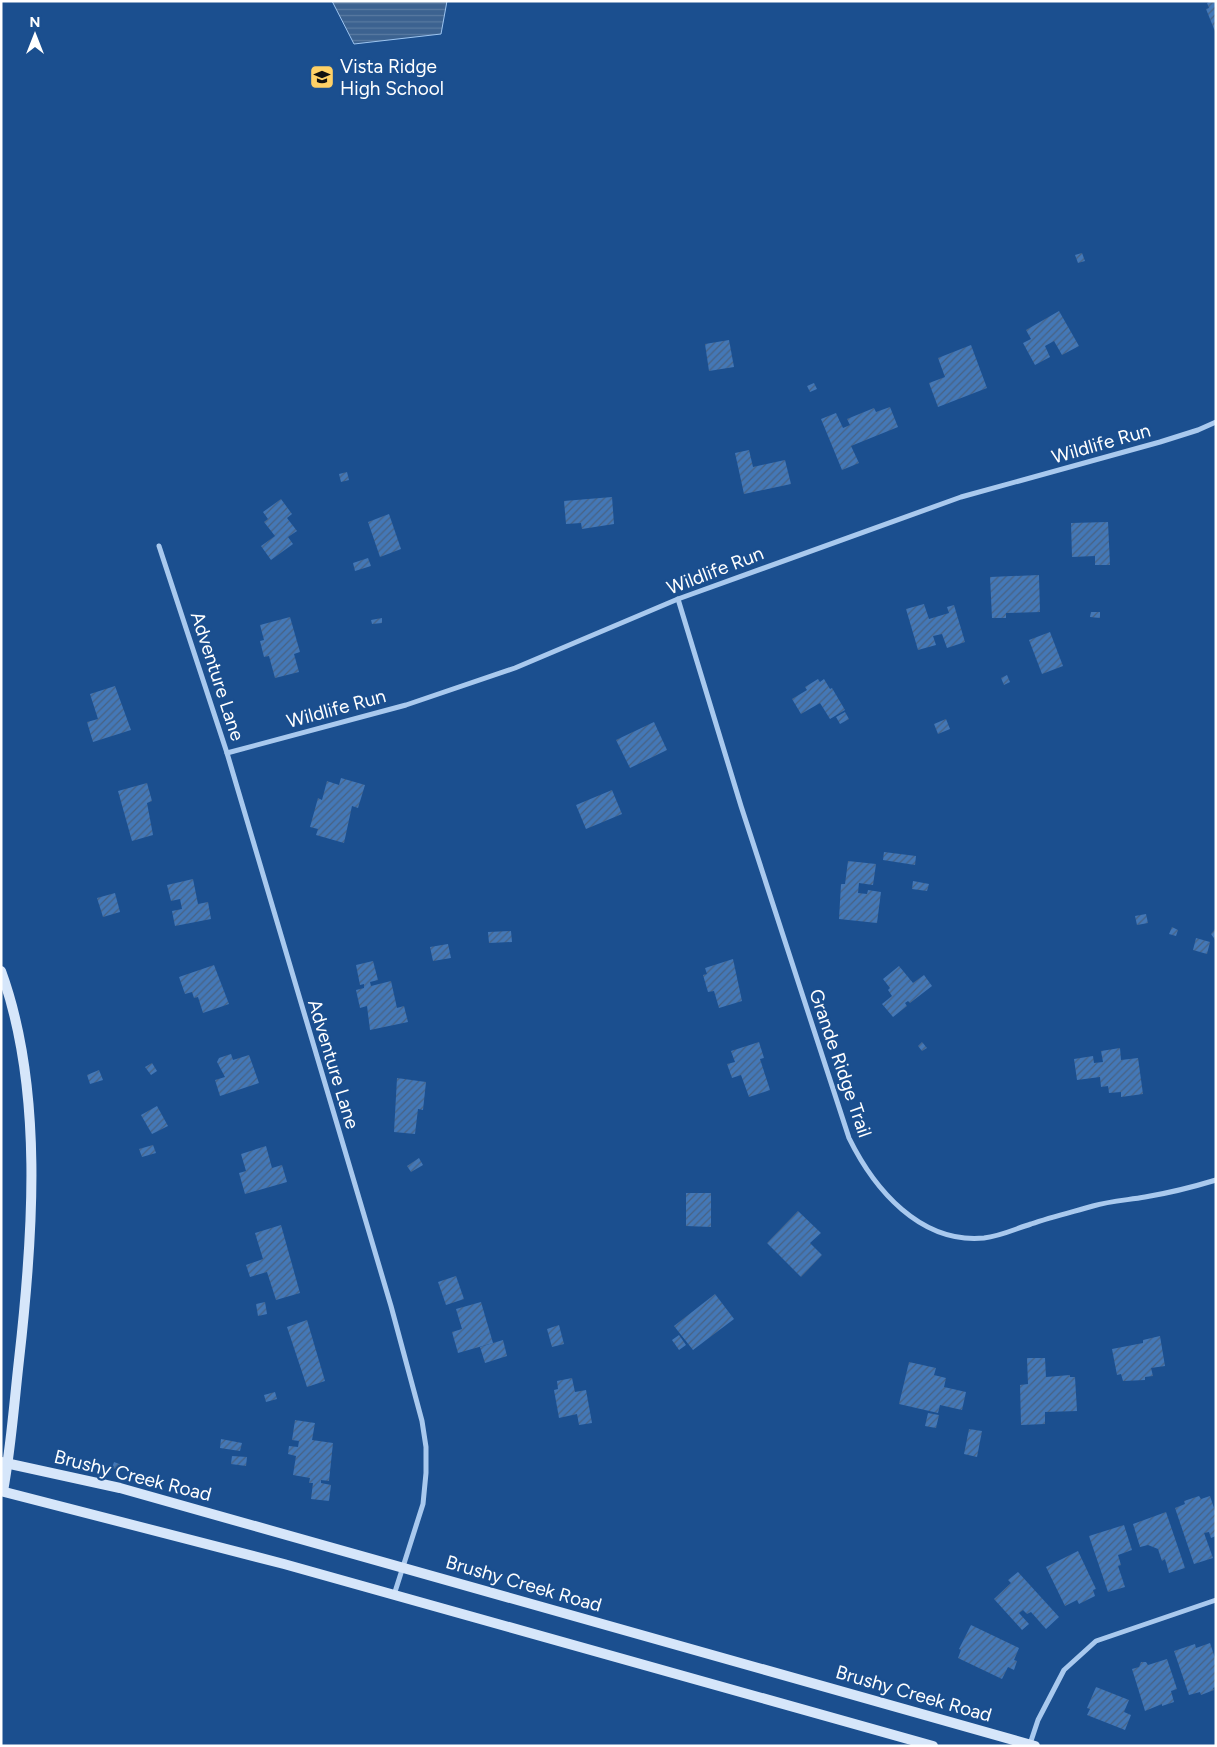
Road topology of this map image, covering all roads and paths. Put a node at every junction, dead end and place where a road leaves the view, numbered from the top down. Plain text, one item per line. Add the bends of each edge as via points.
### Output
1 (1216, 422) edge
2 (159, 546) dead end
3 (678, 599) junction
4 (227, 753) junction
5 (1, 971) edge
6 (1216, 1180) edge
7 (4, 1463) edge
8 (2, 1491) edge
9 (404, 1567) junction
10 (394, 1596) junction
11 (1216, 1600) edge
12 (1033, 1745) edge
13 (932, 1746) edge

1 - 3 street, Wildlife Run via 1160,442 961,497
2 - 4 street, Adventure Lane
3 - 4 street, Wildlife Run via 496,674 397,707
3 - 6 street, Grande Ridge Trail via 744,816 849,1138 867,1172 882,1190 902,1210 932,1229 962,1238 983,1238 1097,1205
4 - 9 street, Adventure Lane via 422,1421 426,1486 422,1512
5 - 7 main road via 20,1042 31,1152 31,1244
7 - 8 main road
7 - 9 main road, Brushy Creek Road via 120,1488
8 - 10 main road
9 - 10 street, Adventure Lane
9 - 12 main road, Brushy Creek Road
10 - 13 main road
11 - 12 street via 1096,1641 1064,1670 1038,1720

